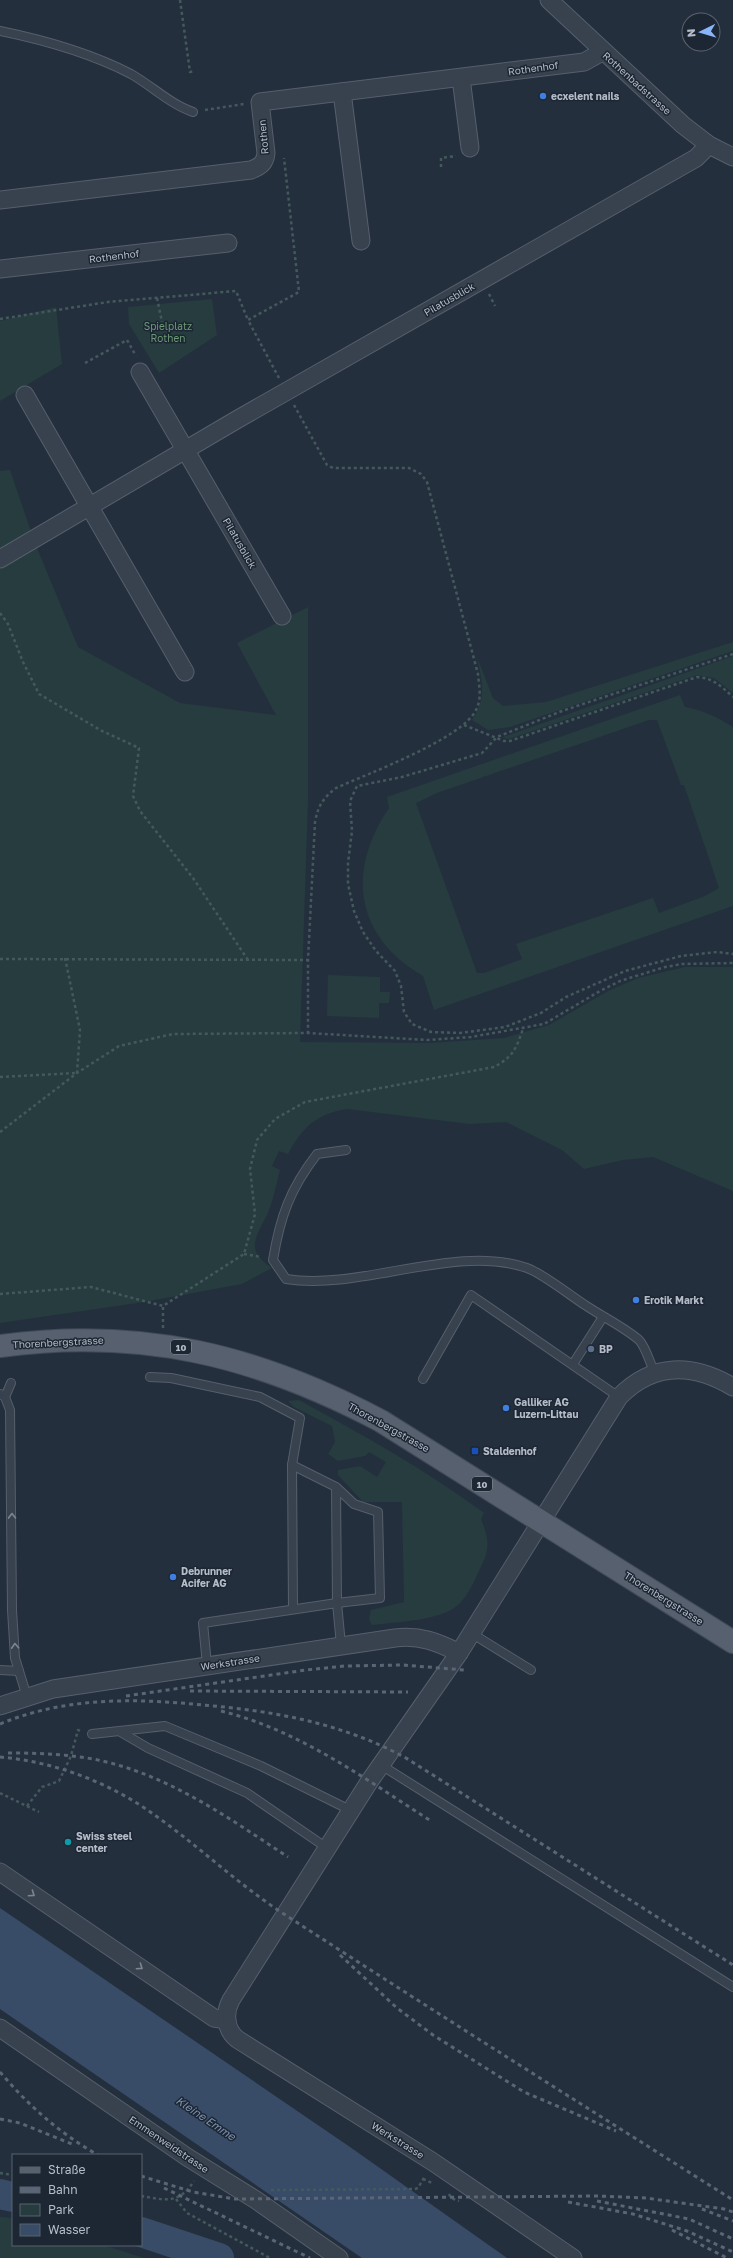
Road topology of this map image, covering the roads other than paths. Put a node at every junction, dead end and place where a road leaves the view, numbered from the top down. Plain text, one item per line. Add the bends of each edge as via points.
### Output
1 (549, 0) edge
2 (0, 31) edge
3 (602, 52) junction
4 (461, 78) junction
5 (342, 92) junction
6 (260, 102) joint
7 (193, 112) road end
8 (709, 144) junction
9 (470, 148) dead end
10 (733, 156) edge
11 (0, 200) edge
12 (361, 241) dead end
13 (228, 243) dead end
14 (0, 269) edge
15 (140, 372) road end
16 (25, 395) dead end
17 (186, 450) junction
18 (89, 506) junction
19 (0, 559) edge
20 (282, 616) dead end
21 (185, 672) dead end
22 (346, 1150) dead end
23 (603, 1317) junction
24 (0, 1346) edge
25 (573, 1364) junction
26 (655, 1373) junction
27 (150, 1377) dead end
28 (423, 1379) dead end
29 (11, 1383) dead end
30 (733, 1388) edge
31 (2, 1395) edge
32 (620, 1397) junction
33 (292, 1465) junction
34 (336, 1486) junction
35 (540, 1521) junction
36 (338, 1603) junction
37 (293, 1610) junction
38 (471, 1633) junction
39 (733, 1642) edge
40 (341, 1645) junction
41 (459, 1653) junction
42 (207, 1665) junction
43 (0, 1670) edge
44 (531, 1670) dead end
45 (19, 1671) junction
46 (27, 1697) junction
47 (0, 1706) edge
48 (120, 1731) junction
49 (92, 1734) road end
50 (381, 1765) junction
51 (352, 1811) junction
52 (327, 1848) junction
53 (0, 1872) edge
54 (733, 1987) edge
55 (227, 2020) junction
56 (0, 2028) edge
57 (339, 2258) edge
58 (573, 2258) edge

1 - 3 street, Rothenbadstrasse
2 - 7 lane via 73,50 131,74 182,108
3 - 4 street, Rothenhof via 584,62
3 - 8 street, Rothenbadstrasse via 683,125
4 - 5 street, Rothenhof
4 - 9 street
5 - 6 street, Rothenhof
5 - 12 street
6 - 11 street, Rothen via 265,160 251,170
8 - 10 street, Rothenbadstrasse
8 - 17 street, Pilatusblick via 696,158
13 - 14 street, Rothenhof
15 - 17 street, Pilatusblick
16 - 18 street
17 - 18 street, Pilatusblick
17 - 20 street, Pilatusblick
18 - 19 street, Pilatusblick
18 - 21 street
22 - 23 lane via 317,1154 304,1171 284,1208 273,1260 286,1279 305,1282 362,1277 452,1263 501,1261 528,1268
23 - 25 lane
23 - 26 lane via 640,1341
24 - 35 main road, Thorenbergstrasse / 10 via 75,1339 136,1341 194,1350 260,1367 381,1421
25 - 28 lane via 471,1295
25 - 32 lane
26 - 30 street via 667,1370 694,1371
26 - 32 street via 628,1388
27 - 33 lane via 171,1378 260,1397 300,1418
29 - 31 lane
45 -> 31 lane via 15,1658 12,1610 12,1410
32 - 35 street
33 - 34 lane
33 - 37 lane
34 - 36 lane
34 - 36 lane via 354,1504 378,1512 380,1598
35 - 38 street
35 - 39 main road, Thorenbergstrasse / 10
36 - 37 lane
36 - 40 lane
37 - 42 lane via 203,1623
38 - 41 street
38 - 44 lane
40 - 41 street, Werkstrasse via 413,1637 432,1640
40 - 42 street, Werkstrasse
41 - 50 street
42 - 46 street, Werkstrasse via 53,1689
43 - 45 lane
45 - 46 lane
46 - 47 street, Werkstrasse
48 - 49 lane
48 - 51 lane via 165,1726 261,1766
48 - 52 lane via 148,1748 247,1793
50 - 51 street
50 - 54 lane
51 - 52 street
52 - 55 street via 231,2000 226,2013
53 -> 55 street via 214,2018
55 - 58 street, Werkstrasse via 231,2034 237,2039 433,2162
56 - 57 street, Emmenweidstrasse

